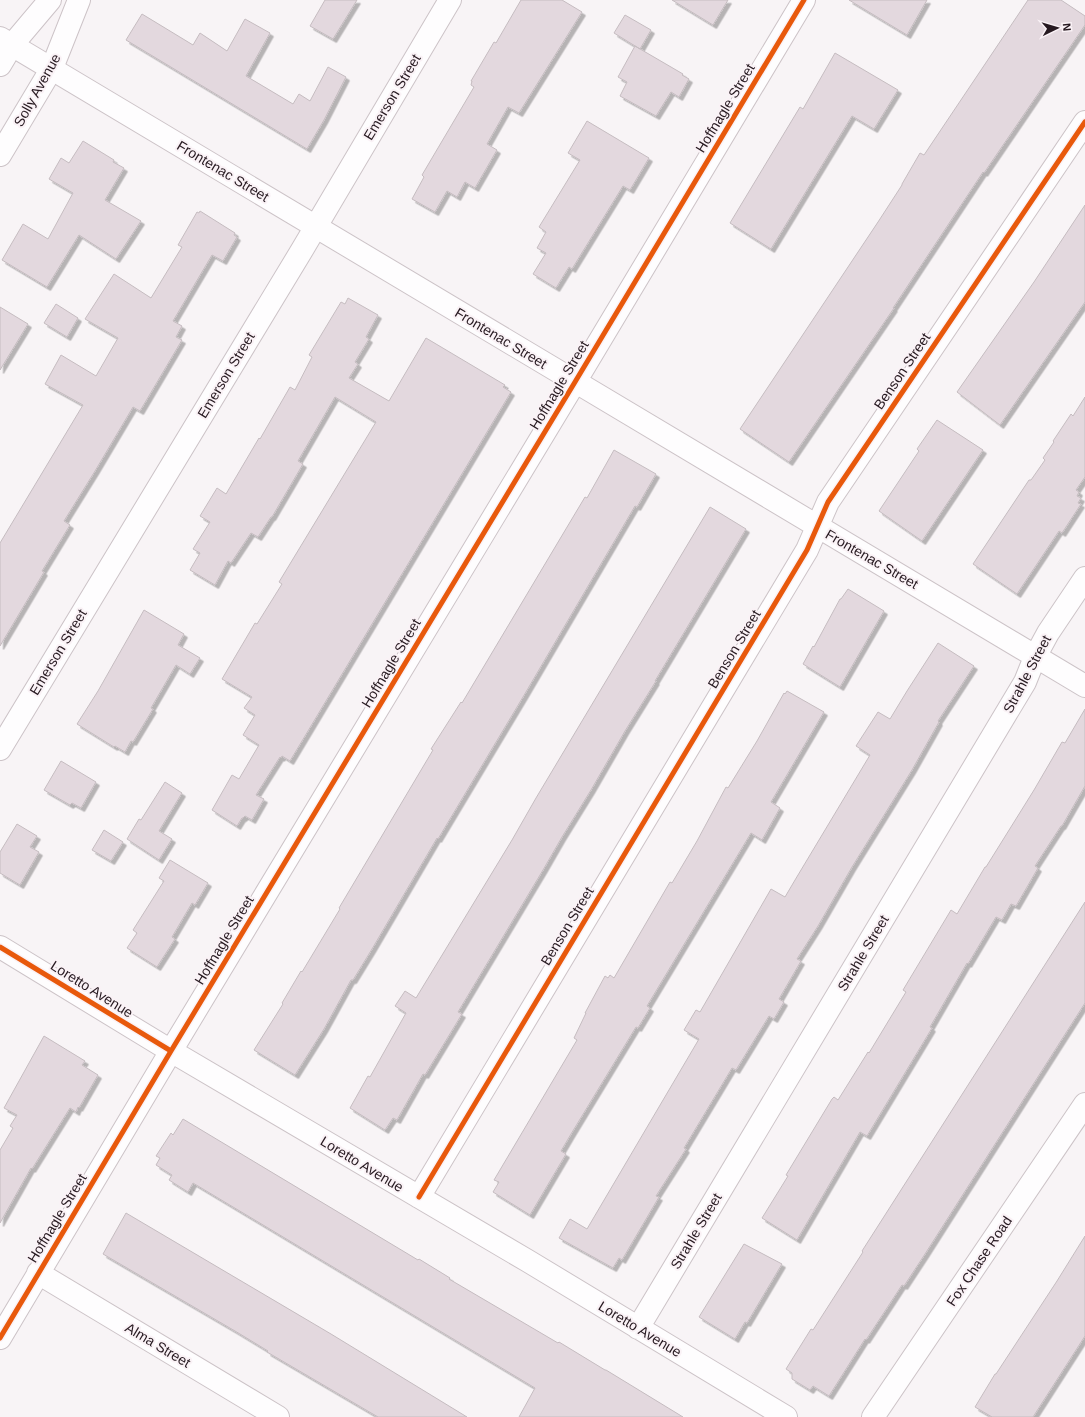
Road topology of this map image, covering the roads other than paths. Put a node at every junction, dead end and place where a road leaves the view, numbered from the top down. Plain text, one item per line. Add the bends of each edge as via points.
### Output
1 (50, 0) edge
2 (79, 0) edge
3 (450, 0) edge
4 (804, 0) edge
5 (6, 41) edge
6 (0, 65) edge
7 (52, 68) junction
8 (1085, 122) edge
9 (0, 155) edge
10 (316, 227) junction
11 (575, 382) junction
12 (817, 527) junction
13 (1085, 578) edge
14 (1035, 656) junction
15 (1085, 686) edge
16 (0, 748) edge
17 (0, 947) edge
18 (170, 1051) junction
19 (1085, 1104) edge
20 (418, 1197) junction
21 (38, 1273) junction
22 (638, 1328) junction
23 (0, 1338) edge
24 (278, 1417) edge
25 (786, 1417) edge
26 (873, 1417) edge

1 - 5 street
2 - 7 street, Solly Avenue
3 - 10 street, Emerson Street
4 - 11 street, Hoffnagle Street
5 - 6 street
5 - 7 street, Frontenac Street
7 - 9 street, Solly Avenue
7 - 10 street, Frontenac Street
8 - 12 street, Benson Street via 828,502
10 - 11 street, Frontenac Street
10 - 16 street, Emerson Street
11 - 12 street, Frontenac Street
11 - 18 street, Hoffnagle Street
12 - 14 street, Frontenac Street
12 - 20 street, Benson Street via 807,550
13 - 14 street, Strahle Street
14 - 15 street, Frontenac Street
14 - 22 street, Strahle Street via 1025,682
17 - 18 street, Loretto Avenue
18 - 20 street, Loretto Avenue
18 - 21 street, Hoffnagle Street
19 - 26 street, Fox Chase Road
20 - 22 street, Loretto Avenue
21 - 23 street, Hoffnagle Street
21 - 24 street, Alma Street
22 - 25 street, Loretto Avenue

